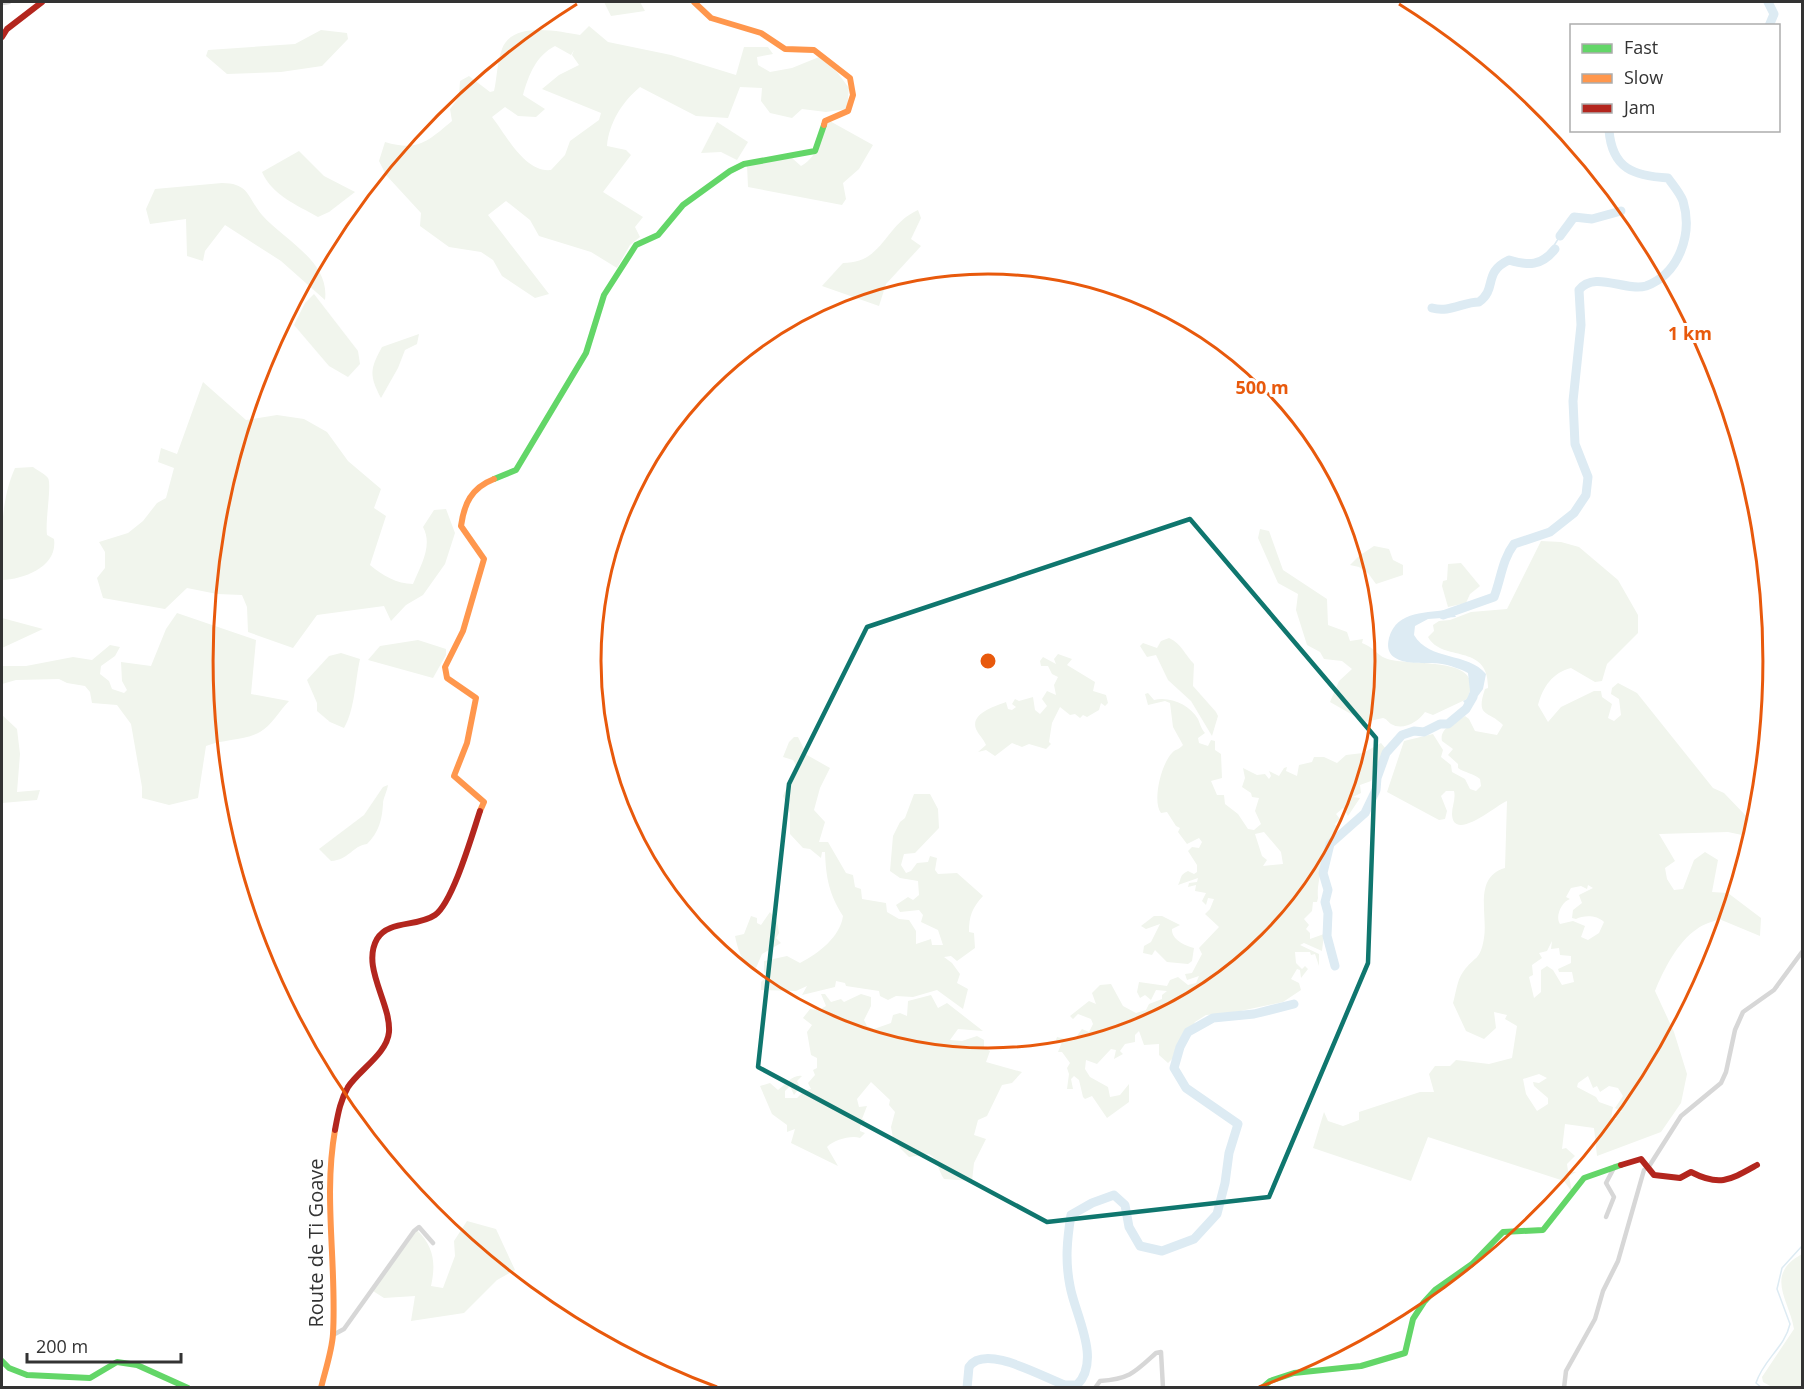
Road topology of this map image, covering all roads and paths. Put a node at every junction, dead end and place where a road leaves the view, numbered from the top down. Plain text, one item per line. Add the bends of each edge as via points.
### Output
1 (9, 2) edge
2 (42, 2) edge
3 (694, 2) edge
4 (2, 3) edge
5 (2, 37) edge
6 (1803, 952) edge
7 (1757, 1165) dead end
8 (1615, 1166) junction
9 (1648, 1168) junction
10 (1606, 1217) dead end
11 (433, 1243) dead end
12 (333, 1335) junction
13 (2, 1361) edge
14 (188, 1388) edge
15 (321, 1388) edge
16 (1095, 1388) edge
17 (1163, 1388) edge
18 (1262, 1388) edge
19 (1564, 1388) edge

1 - 4 street
2 - 5 street
3 - 12 street, Route de Ti Goave via 711,18 761,33 785,49 814,50 850,78 852,103 848,111 825,121 815,151 744,164 730,171 683,206 658,235 636,244 604,295 585,353 516,470 486,482 464,504 460,526 484,559 463,631 445,667 447,678 476,698 467,743 454,776 484,802 447,901 434,916 383,931 376,941 372,956 389,1032 385,1045 350,1083 340,1101 330,1157
6 - 9 street via 1774,990 1743,1012 1721,1083 1681,1116
7 - 9 street via 1728,1182 1712,1183 1691,1172 1680,1178 1654,1176
8 - 9 street via 1641,1159
8 - 10 street via 1606,1183 1614,1197
8 - 18 street via 1580,1179 1543,1230 1503,1232 1472,1264 1435,1290 1413,1319 1405,1353 1398,1358 1276,1377
9 - 19 street via 1644,1170 1618,1261 1595,1319 1566,1371
11 - 12 street via 419,1227 414,1231 344,1329
12 - 15 street, Route de Ti Goave
13 - 14 street via 27,1375 90,1377 117,1362 137,1365
16 - 17 street via 1100,1381 1129,1376 1161,1352

